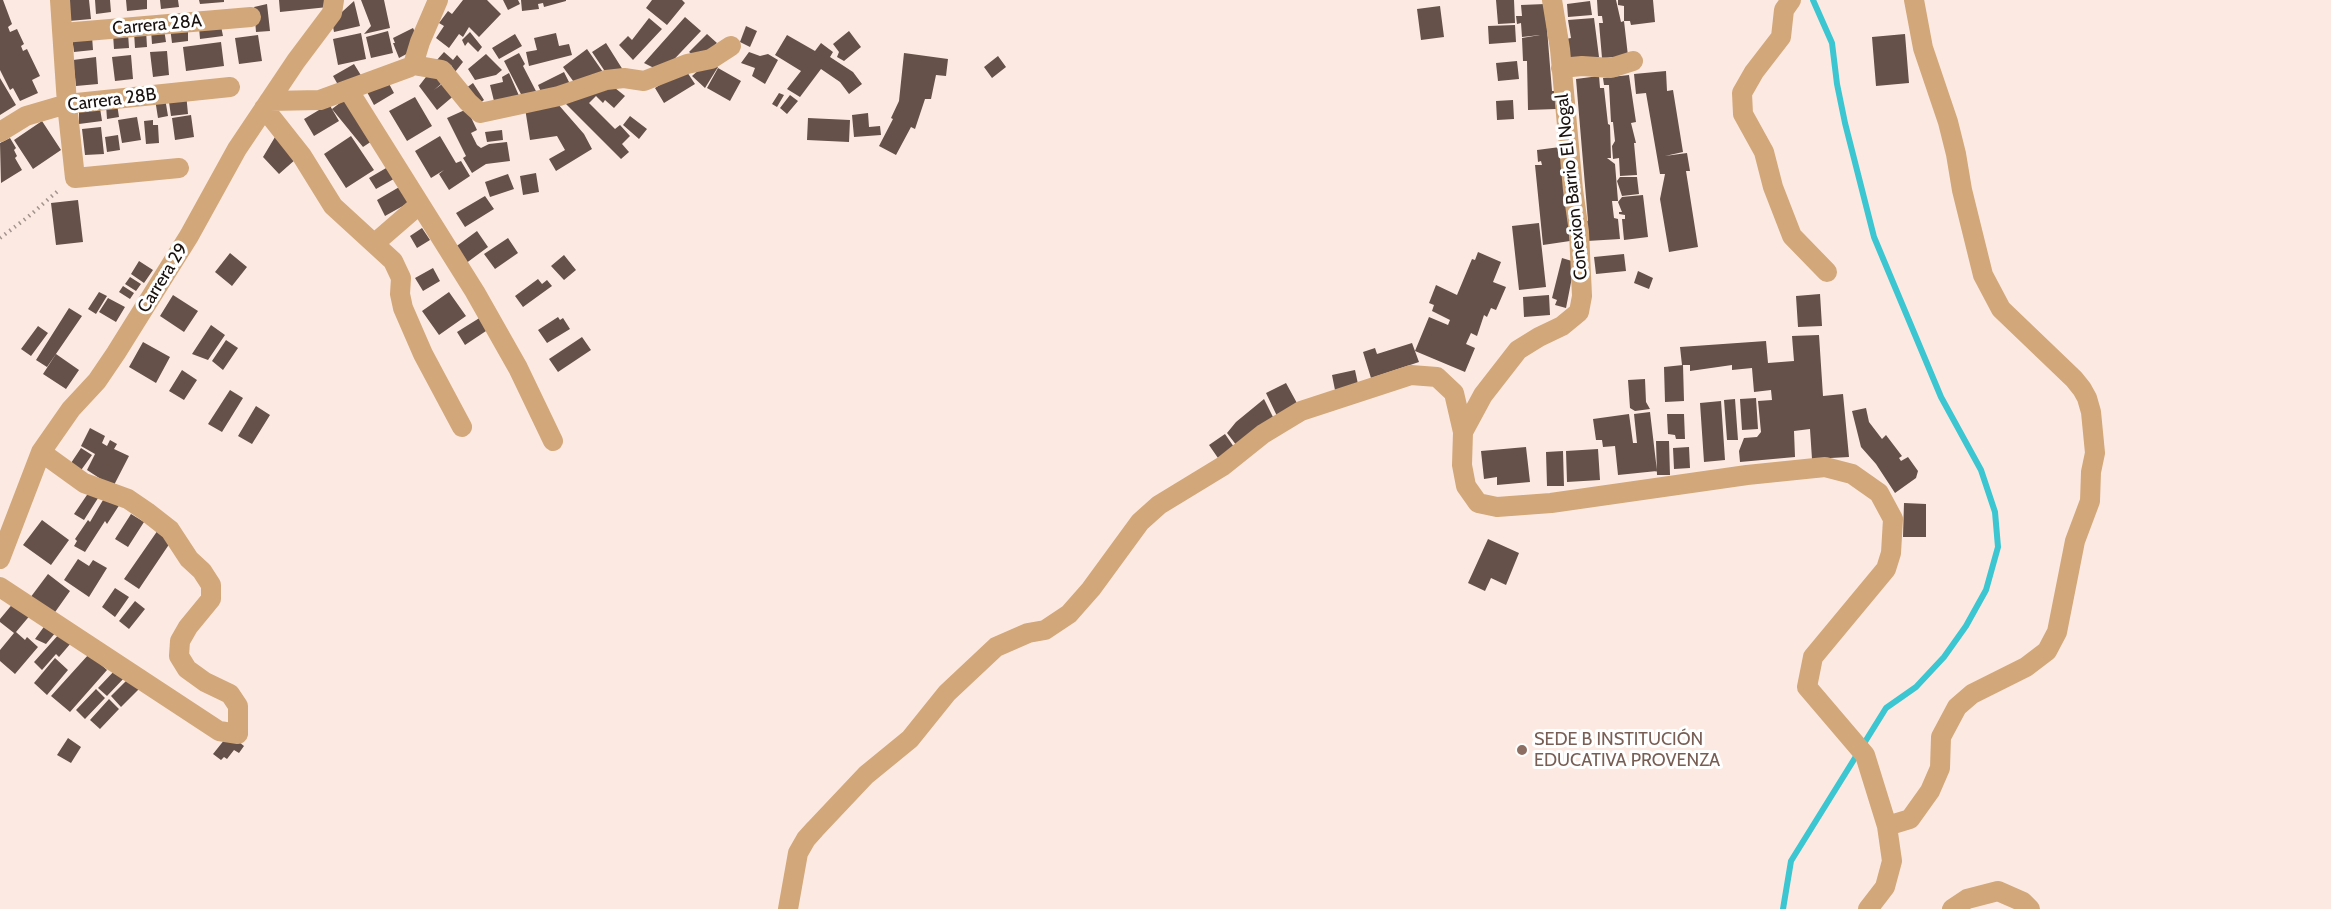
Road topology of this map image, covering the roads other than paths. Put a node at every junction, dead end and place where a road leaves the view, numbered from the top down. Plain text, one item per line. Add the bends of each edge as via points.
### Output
1 (60, 0) edge
2 (334, 0) edge
3 (438, 0) edge
4 (1552, 0) edge
5 (1791, 0) edge
6 (1914, 0) edge
7 (251, 18) dead end
8 (63, 33) junction
9 (731, 46) dead end
10 (1634, 61) dead end
11 (413, 65) junction
12 (1561, 68) junction
13 (230, 87) dead end
14 (348, 91) junction
15 (67, 104) junction
16 (266, 104) junction
17 (0, 132) edge
18 (179, 168) dead end
19 (420, 204) junction
20 (375, 243) junction
21 (1827, 272) dead end
22 (462, 427) dead end
23 (1463, 432) junction
24 (553, 441) dead end
25 (41, 452) junction
26 (0, 559) edge
27 (0, 587) edge
28 (1887, 826) junction
29 (788, 909) edge
30 (1868, 909) edge
31 (1952, 909) edge
32 (2030, 909) edge

1 - 8 street
2 - 16 street, Carrera 29 via 332,13
3 - 11 street
4 - 12 street, Conexion Barrio El Nogal
5 - 21 street via 1784,10 1781,37 1743,93 1743,114 1764,152 1792,236
6 - 28 street via 1923,48 1956,153 1983,275 2001,309 2074,379 2087,398 2095,453 2090,501 2075,541 2057,632 2048,651 1957,706 1941,737 1940,768 1930,791 1910,819
7 - 8 street, Carrera 28A
8 - 15 street
9 - 11 street via 711,60 687,64 644,81 606,80 548,99 480,113 442,70
10 - 12 street via 1611,68
11 - 14 street
12 - 23 street, Conexion Barrio El Nogal via 1582,271 1579,312 1518,350
13 - 15 street, Carrera 28B
14 - 16 street via 320,100
14 - 19 street
15 - 17 street, Carrera 28B via 26,117
15 - 18 street via 75,178
16 - 20 street via 333,206
16 - 25 street, Carrera 29 via 116,353
19 - 20 street
19 - 24 street via 518,368
20 - 22 street via 393,261 400,278 403,308
23 - 28 street via 1466,486 1478,503 1497,507 1825,467 1852,474 1878,494 1893,519 1886,569 1813,657 1807,687 1865,755
23 - 29 street via 1454,393 1437,377 1411,375 1301,411 1159,505 1140,522 1069,614 1045,630 996,647 947,693 910,739 867,775 815,829 798,853
25 - 26 street, Carrera 29
25 - 27 street via 84,483 128,499 147,512 170,530 202,572 211,585 211,599 180,641 179,656 187,669 230,694 238,706 238,734 219,731
28 - 30 street via 1892,861 1885,887
31 - 32 street via 1967,899 1998,891

